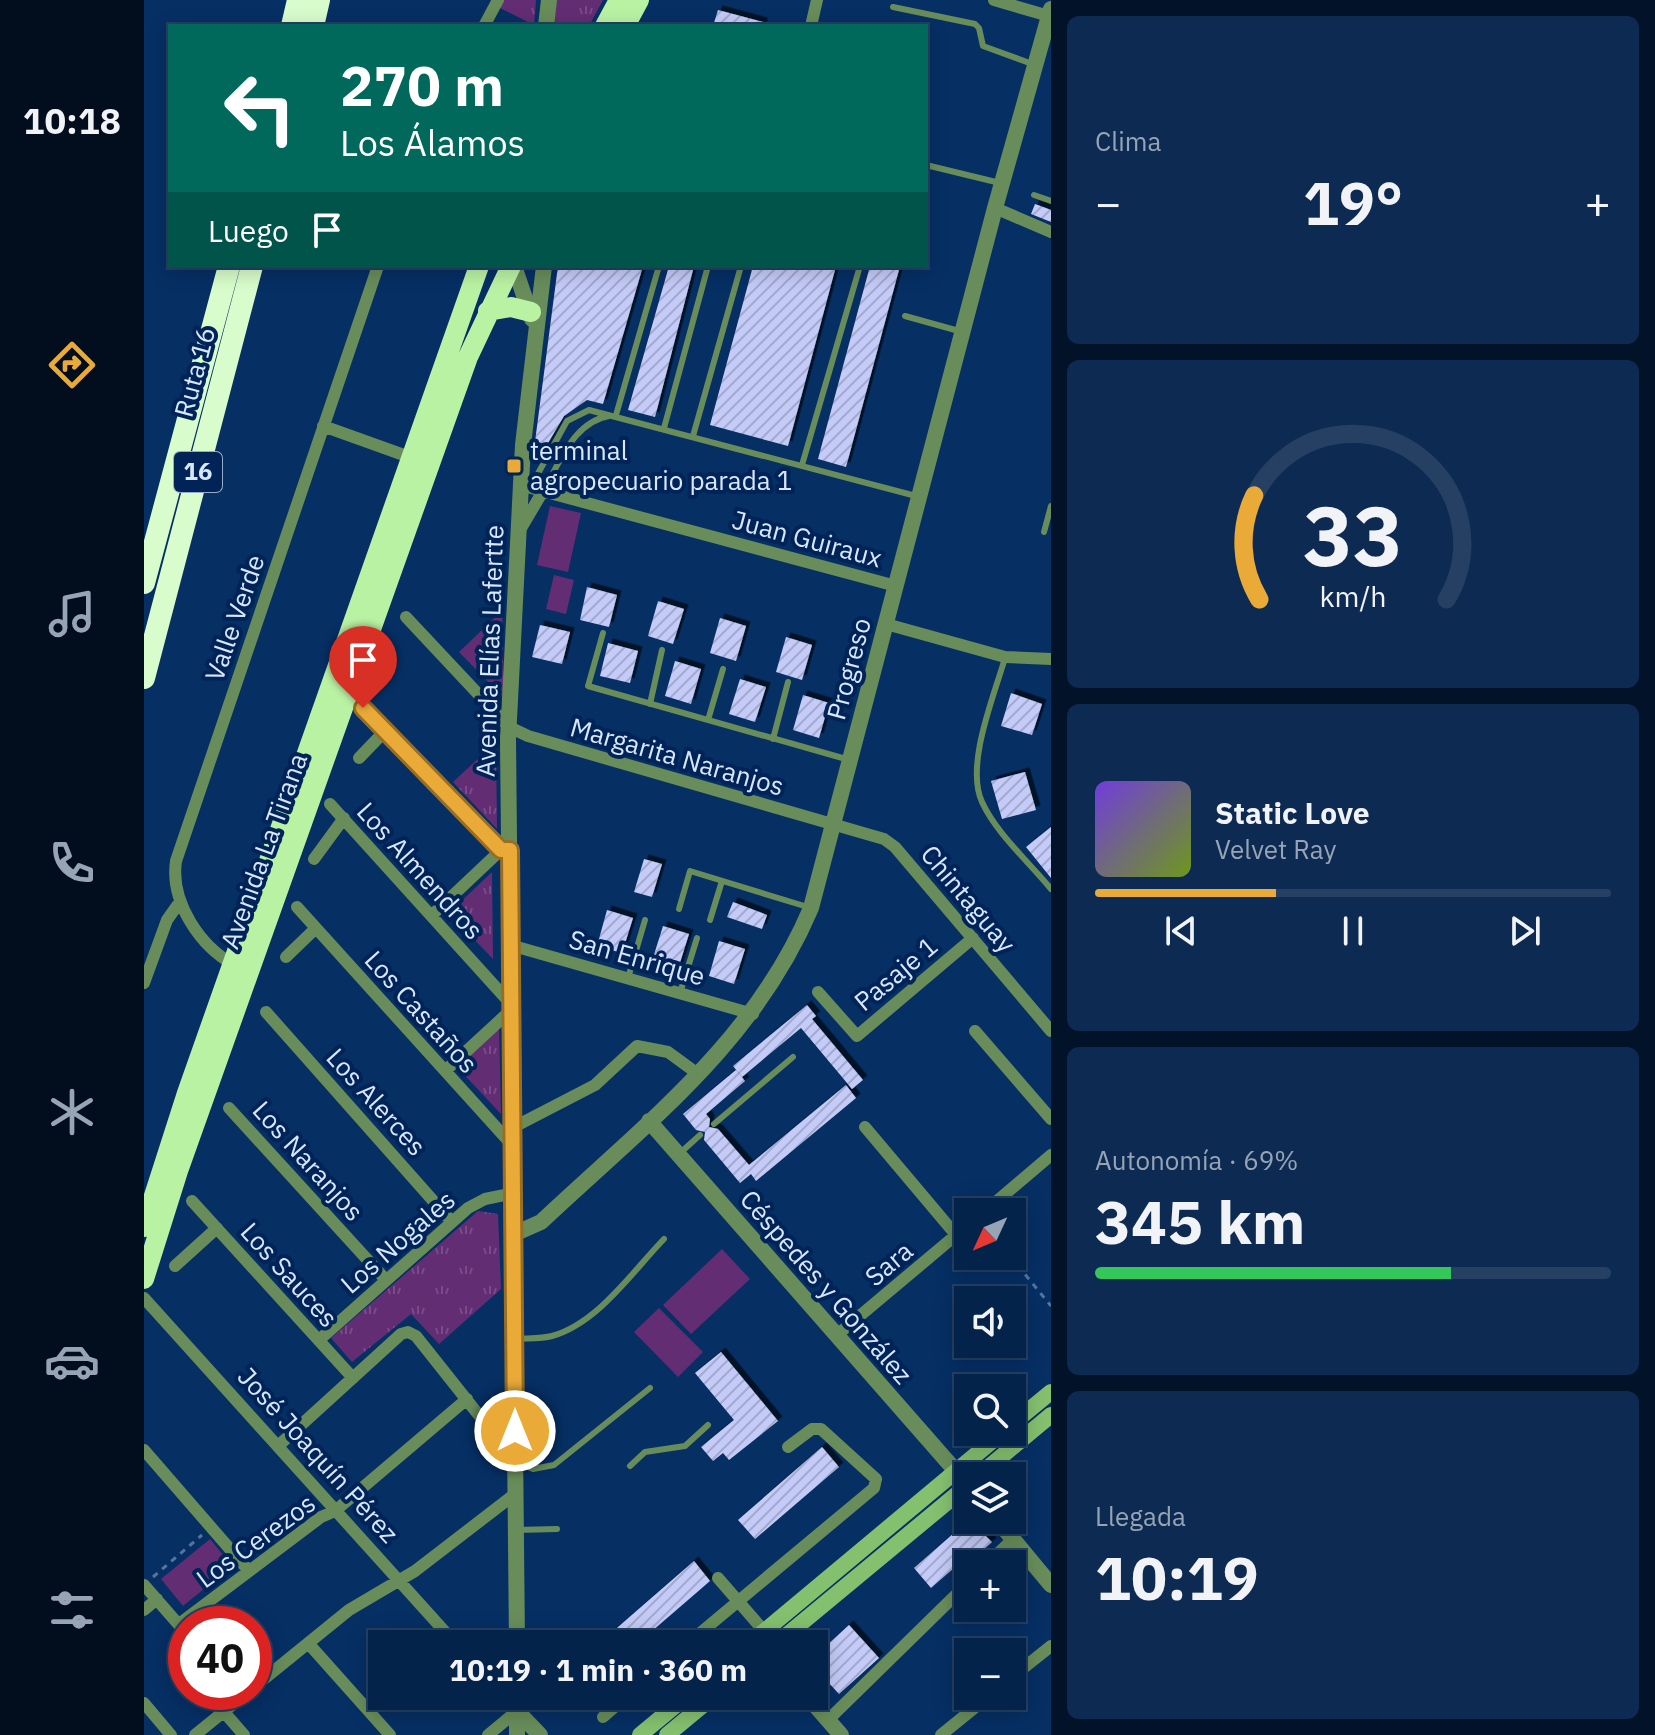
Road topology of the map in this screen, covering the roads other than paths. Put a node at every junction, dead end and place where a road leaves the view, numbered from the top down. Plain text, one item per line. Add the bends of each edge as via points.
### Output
1 (298, 0) edge
2 (319, 0) edge
3 (498, 0) edge
4 (549, 0) edge
5 (619, 0) edge
6 (639, 0) edge
7 (817, 0) edge
8 (994, 0) edge
9 (893, 7) dead end
10 (1050, 14) edge
11 (292, 24) edge
12 (313, 24) edge
13 (485, 24) edge
14 (546, 24) edge
15 (606, 24) edge
16 (626, 24) edge
17 (811, 24) edge
18 (1035, 65) junction
19 (928, 165) edge
20 (1002, 183) junction
21 (1034, 195) dead end
22 (1051, 201) edge
23 (995, 208) junction
24 (1051, 232) edge
25 (228, 268) edge
26 (251, 268) edge
27 (377, 268) edge
28 (478, 268) edge
29 (512, 268) edge
30 (514, 268) edge
31 (544, 268) edge
32 (658, 268) edge
33 (707, 268) edge
34 (740, 268) edge
35 (859, 268) edge
36 (488, 311) junction
37 (905, 316) dead end
38 (533, 322) junction
39 (962, 332) junction
40 (616, 415) junction
41 (323, 426) junction
42 (664, 428) junction
43 (693, 436) junction
44 (421, 460) junction
45 (802, 465) junction
46 (525, 486) junction
47 (543, 491) junction
48 (919, 497) junction
49 (1051, 506) edge
50 (1044, 532) dead end
51 (518, 533) junction
52 (144, 583) edge
53 (896, 586) junction
54 (406, 617) dead end
55 (886, 624) junction
56 (603, 633) dead end
57 (662, 650) dead end
58 (1005, 657) junction
59 (1051, 659) edge
60 (723, 669) dead end
61 (144, 678) edge
62 (788, 682) dead end
63 (650, 704) junction
64 (363, 708) dead end
65 (708, 720) junction
66 (509, 727) junction
67 (385, 731) junction
68 (773, 739) junction
69 (359, 758) dead end
70 (850, 761) junction
71 (330, 804) dead end
72 (344, 818) junction
73 (833, 826) junction
74 (505, 850) junction
75 (314, 859) dead end
76 (722, 881) junction
77 (1051, 889) edge
78 (179, 903) junction
79 (297, 907) dead end
80 (811, 908) junction
81 (679, 909) dead end
82 (431, 916) junction
83 (645, 920) dead end
84 (710, 920) dead end
85 (316, 928) junction
86 (697, 938) dead end
87 (973, 938) junction
88 (510, 945) junction
89 (286, 957) dead end
90 (241, 968) junction
91 (628, 978) junction
92 (144, 983) edge
93 (818, 992) dead end
94 (680, 993) junction
95 (510, 1007) junction
96 (266, 1012) dead end
97 (753, 1014) junction
98 (975, 1031) dead end
99 (1051, 1031) edge
100 (793, 1057) dead end
101 (445, 1071) junction
102 (698, 1074) junction
103 (229, 1108) dead end
104 (1051, 1119) edge
105 (649, 1121) junction
106 (714, 1124) dead end
107 (865, 1127) dead end
108 (512, 1128) junction
109 (700, 1135) dead end
110 (513, 1146) junction
111 (678, 1155) junction
112 (1051, 1155) edge
113 (514, 1193) junction
114 (1000, 1198) edge
115 (192, 1201) dead end
116 (452, 1222) junction
117 (144, 1227) edge
118 (217, 1228) junction
119 (954, 1233) edge
120 (514, 1234) junction
121 (954, 1237) edge
122 (664, 1239) dead end
123 (175, 1266) dead end
124 (144, 1279) edge
125 (386, 1280) junction
126 (144, 1298) edge
127 (837, 1335) junction
128 (515, 1339) junction
129 (319, 1340) junction
130 (353, 1378) junction
131 (650, 1388) dead end
132 (1051, 1392) edge
133 (467, 1399) junction
134 (1026, 1413) edge
135 (1049, 1421) edge
136 (708, 1425) dead end
137 (278, 1446) junction
138 (986, 1446) edge
139 (788, 1447) dead end
140 (144, 1450) edge
141 (516, 1462) junction
142 (967, 1462) edge
143 (996, 1462) edge
144 (630, 1466) dead end
145 (954, 1469) edge
146 (954, 1473) edge
147 (515, 1494) junction
148 (954, 1497) edge
149 (335, 1511) junction
150 (557, 1529) dead end
151 (516, 1530) junction
152 (1009, 1534) edge
153 (1013, 1539) junction
154 (1002, 1550) edge
155 (249, 1571) junction
156 (718, 1578) dead end
157 (400, 1580) junction
158 (144, 1585) edge
159 (1051, 1585) edge
160 (954, 1597) edge
161 (157, 1599) junction
162 (737, 1600) junction
163 (209, 1606) edge
164 (144, 1610) edge
165 (168, 1612) edge
166 (444, 1630) edge
167 (517, 1630) edge
168 (703, 1630) edge
169 (763, 1630) edge
170 (765, 1630) edge
171 (793, 1630) edge
172 (308, 1643) junction
173 (1051, 1646) edge
174 (1026, 1666) edge
175 (272, 1672) edge
176 (144, 1703) edge
177 (511, 1710) edge
178 (517, 1710) edge
179 (521, 1710) edge
180 (611, 1710) edge
181 (670, 1710) edge
182 (697, 1710) edge
183 (819, 1710) edge
184 (972, 1710) edge
185 (224, 1712) joint
186 (603, 1717) dead end
187 (828, 1720) junction
188 (171, 1735) edge
189 (195, 1735) edge
190 (244, 1735) edge
191 (390, 1735) edge
192 (488, 1735) edge
193 (517, 1735) edge
194 (540, 1735) edge
195 (640, 1735) edge
196 (667, 1735) edge
197 (840, 1735) edge
198 (941, 1735) edge

1 - 11 highway
2 - 12 highway
3 - 13 street
4 - 14 street
5 - 15 highway
6 - 16 highway
7 - 17 street
8 - 10 street
9 - 18 lane via 975,24 983,46
10 - 18 street, Progreso
18 - 20 street, Progreso
19 - 20 lane
20 - 23 street, Progreso
21 - 22 lane
23 - 24 street
23 - 39 street, Progreso
25 - 52 highway, Ruta 16 / 16
26 - 61 highway, Ruta 16 / 16
27 - 41 street, Valle Verde
28 - 44 highway, Avenida La Tirana
29 - 36 highway, Avenida La Tirana
30 - 38 street, Avenida Elías Lafertte
31 - 38 street, Avenida Elías Lafertte
32 - 40 lane
33 - 42 lane
34 - 43 lane
35 - 45 lane
36 - 38 highway via 511,307
36 - 44 highway, Avenida La Tirana
37 - 39 lane
38 - 46 street, Avenida Elías Lafertte
39 - 48 street, Progreso
40 - 42 lane
40 - 46 lane via 589,410 567,421
40 - 47 lane via 588,422 578,432
41 - 44 street
41 - 78 street, Valle Verde via 178,852
42 - 43 lane
43 - 45 lane
44 - 90 highway, Avenida La Tirana
45 - 48 lane
46 - 47 street, Juan Guiraux
46 - 51 street, Avenida Elías Lafertte
47 - 51 street
47 - 53 street, Juan Guiraux
48 - 53 street, Progreso
49 - 50 lane
51 - 66 street, Avenida Elías Lafertte
53 - 55 street, Progreso
54 - 66 street
55 - 58 street
55 - 70 street, Progreso
56 - 63 lane via 588,686
57 - 63 lane
58 - 59 street
58 - 77 lane via 976,781 989,815
60 - 65 lane
62 - 68 lane
63 - 65 lane
64 - 67 street
65 - 68 lane
66 - 73 street, Margarita Naranjos
66 - 74 street, Avenida Elías Lafertte
67 - 69 street
67 - 74 street
68 - 70 lane
70 - 73 street, Progreso
71 - 72 street, Los Almendros
72 - 75 street
72 - 82 street, Los Almendros
73 - 80 street, Progreso
73 - 87 street, Chintaguay via 878,836 895,847
74 - 82 street
74 - 88 street, Avenida Elías Lafertte
76 - 80 lane
76 - 81 lane via 690,871
76 - 84 lane
78 - 90 street via 203,937
78 - 92 street via 167,920
79 - 85 street, Los Castaños
80 - 97 street, Progreso via 786,963
82 - 95 street, Los Almendros
83 - 91 lane
85 - 89 street
85 - 101 street, Los Castaños
86 - 94 lane
87 - 93 street, Pasaje 1 via 857,1036
87 - 99 street, Chintaguay
88 - 91 street, San Enrique
88 - 95 street, Avenida Elías Lafertte
90 - 117 highway, Avenida La Tirana
90 - 124 highway, Avenida La Tirana
91 - 94 street, San Enrique
94 - 97 street, San Enrique
95 - 101 street
95 - 108 street, Avenida Elías Lafertte
96 - 116 street, Los Alerces
97 - 102 street, Progreso
98 - 104 street
100 - 106 lane
101 - 110 street, Los Castaños
102 - 105 street, Progreso
102 - 108 street via 668,1052 637,1046 595,1085
103 - 125 street, Los Naranjos
105 - 111 street, Céspedes y González
105 - 120 street, Progreso via 541,1222
107 - 119 street
108 - 110 street, Avenida Elías Lafertte
109 - 111 lane
110 - 113 street, Avenida Elías Lafertte
111 - 127 street, Céspedes y González
112 - 114 street
113 - 116 street, Los Nogales via 485,1199
113 - 120 street, Avenida Elías Lafertte
115 - 118 street, Los Sauces
116 - 125 street, Los Nogales
118 - 123 street
118 - 129 street, Los Sauces
120 - 128 street, Avenida Elías Lafertte
121 - 127 street, Sara
122 - 128 lane via 577,1325 551,1337
125 - 129 street, Los Nogales
126 - 137 street, José Joaquín Pérez
127 - 145 street, Céspedes y González
128 - 141 street, Avenida Elías Lafertte
129 - 130 street, Los Sauces
130 - 133 street via 408,1332
130 - 137 street
131 - 141 lane via 554,1465 533,1469
132 - 134 main road
133 - 141 street
133 - 149 street, Los Cerezos
135 - 143 main road
136 - 144 lane via 685,1446 645,1452
137 - 149 street, José Joaquín Pérez
138 - 142 main road
139 - 162 street via 812,1429 821,1429 876,1479 874,1488
140 - 155 street
141 - 147 street, Avenida Elías Lafertte
146 - 170 main road
147 - 151 street, Avenida Elías Lafertte
147 - 157 street
148 - 171 main road
149 - 155 street, Los Cerezos
149 - 157 street, José Joaquín Pérez
150 - 151 lane
151 - 167 street, Avenida Elías Lafertte
152 - 153 street
153 - 154 street
153 - 159 street
155 - 163 street, Los Cerezos
156 - 162 street
157 - 166 street, José Joaquín Pérez
157 - 172 street via 349,1610
158 - 161 street
160 - 187 street
161 - 164 street
161 - 165 street
162 - 168 street
162 - 169 street
172 - 175 street
172 - 191 street
173 - 174 street
176 - 188 street
177 - 192 street
178 - 193 street
179 - 194 street
180 - 186 street
181 - 195 main road
182 - 196 main road
183 - 187 street
184 - 198 street
185 - 189 street
185 - 190 street
187 - 197 street

